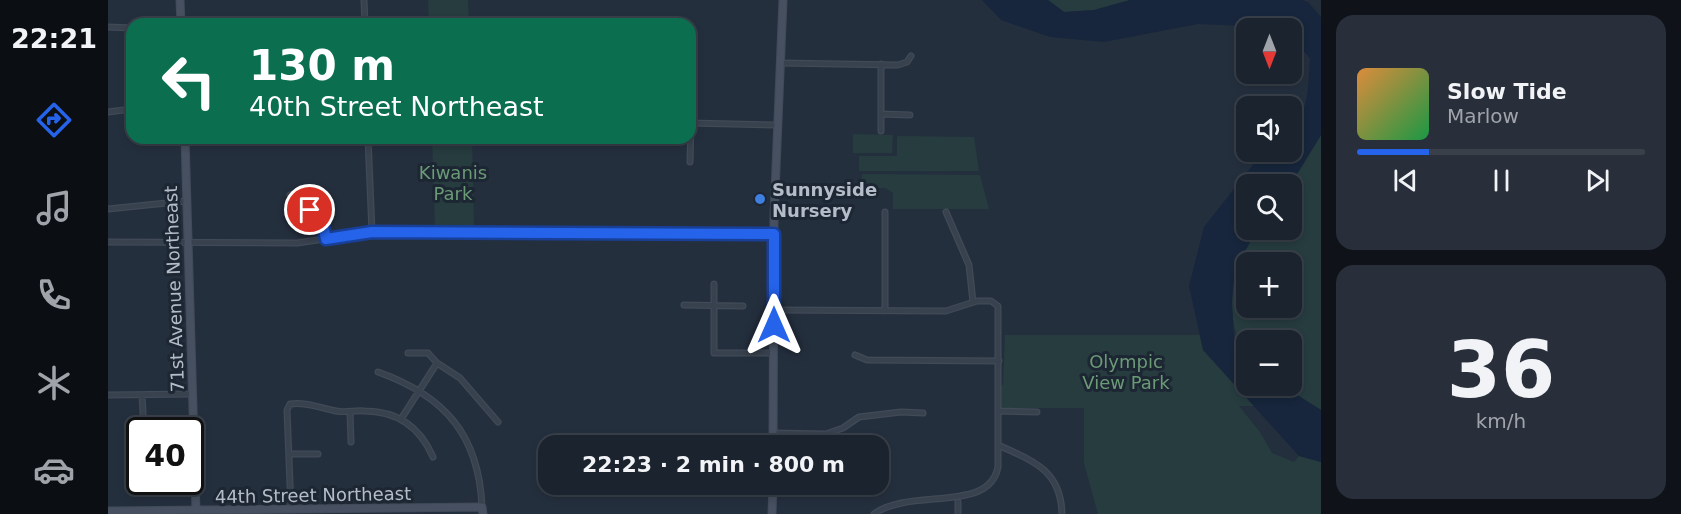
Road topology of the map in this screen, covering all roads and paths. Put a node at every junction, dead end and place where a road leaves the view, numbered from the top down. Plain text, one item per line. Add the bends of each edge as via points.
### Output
1 (180, 0) edge
2 (364, 0) edge
3 (783, 0) edge
4 (181, 18) edge
5 (365, 18) edge
6 (108, 27) edge
7 (126, 28) edge
8 (911, 56) dead end
9 (780, 63) junction
10 (881, 64) junction
11 (126, 110) edge
12 (108, 112) edge
13 (881, 114) junction
14 (910, 115) dead end
15 (696, 123) edge
16 (778, 125) junction
17 (881, 131) dead end
18 (185, 144) edge
19 (368, 144) edge
20 (690, 144) edge
21 (690, 162) dead end
22 (290, 195) dead end
23 (186, 201) junction
24 (108, 210) edge
25 (885, 212) dead end
26 (946, 212) dead end
27 (372, 232) junction
28 (774, 234) junction
29 (326, 239) junction
30 (108, 242) edge
31 (187, 242) junction
32 (714, 284) dead end
33 (973, 302) junction
34 (684, 305) dead end
35 (714, 306) junction
36 (743, 306) dead end
37 (774, 310) junction
38 (885, 311) junction
39 (408, 353) dead end
40 (774, 353) junction
41 (855, 355) dead end
42 (999, 362) junction
43 (437, 363) junction
44 (378, 372) dead end
45 (419, 390) junction
46 (192, 394) junction
47 (108, 395) edge
48 (142, 395) junction
49 (350, 411) junction
50 (999, 411) junction
51 (1037, 411) dead end
52 (923, 413) dead end
53 (143, 417) edge
54 (401, 419) junction
55 (498, 422) dead end
56 (773, 433) joint
57 (351, 442) dead end
58 (998, 445) junction
59 (289, 454) junction
60 (318, 454) dead end
61 (433, 457) dead end
62 (773, 495) edge
63 (958, 501) junction
64 (291, 510) junction
65 (108, 511) edge
66 (195, 511) junction
67 (482, 511) edge
68 (259, 512) edge
69 (772, 514) edge
70 (874, 514) edge
71 (958, 514) edge
72 (1062, 514) edge

1 - 4 street
2 - 5 street
3 - 9 street
6 - 7 street
8 - 10 street via 898,65
9 - 10 street
9 - 16 street
10 - 13 street
11 - 12 street
13 - 14 street
13 - 17 street
15 - 16 street
16 - 28 street
18 - 23 street, 71st Avenue Northeast
19 - 27 street
20 - 21 street
22 - 29 street via 295,203 321,218
23 - 24 street
23 - 31 street, 71st Avenue Northeast
25 - 38 street
26 - 33 street via 969,265
27 - 28 street
27 - 29 street
28 - 37 street
29 - 31 street via 297,243
30 - 31 street
31 - 46 street, 71st Avenue Northeast
32 - 35 street
33 - 38 street via 946,311
33 - 42 street via 998,306
34 - 35 street
35 - 36 street
35 - 40 street via 714,353
37 - 38 street
37 - 40 street
39 - 43 street via 428,353
40 - 56 street
41 - 42 street via 867,360
42 - 50 street
43 - 45 street
43 - 55 street via 460,378
44 - 45 street
45 - 54 street
45 - 67 street via 440,405 471,447
46 - 48 street
46 - 66 street, 71st Avenue Northeast
47 - 48 street
48 - 53 street
49 - 54 street via 381,411
49 - 57 street
49 - 59 street via 290,404
50 - 51 street
50 - 58 street
52 - 56 street via 902,411 859,417 826,434
54 - 61 street via 426,441
58 - 63 street via 997,475 985,494
58 - 72 street via 1047,471 1060,494
59 - 60 street
59 - 64 street
62 - 69 street
63 - 70 street via 898,503
63 - 71 street
64 - 67 street, 44th Street Northeast
64 - 68 street, 44th Street Northeast
65 - 66 street, 44th Street Northeast
66 - 68 street, 44th Street Northeast

